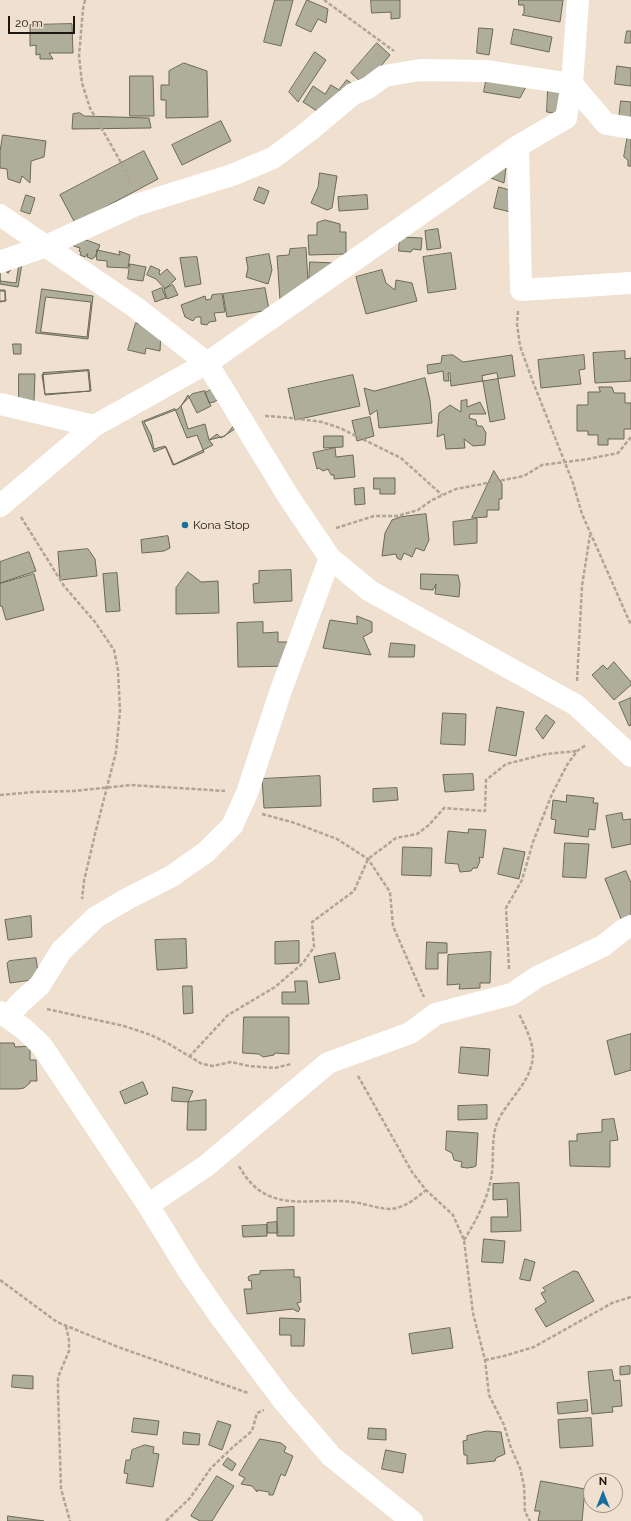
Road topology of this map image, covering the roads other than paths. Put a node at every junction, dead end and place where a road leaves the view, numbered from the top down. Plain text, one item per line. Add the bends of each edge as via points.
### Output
1 (578, 0) edge
2 (572, 84) junction
3 (631, 128) edge
4 (518, 146) junction
5 (0, 215) edge
6 (46, 246) junction
7 (0, 262) edge
8 (631, 283) edge
9 (207, 362) junction
10 (0, 404) edge
11 (94, 426) junction
12 (5, 502) edge
13 (330, 558) junction
14 (631, 756) edge
15 (631, 926) edge
16 (9, 1011) edge
17 (148, 1205) junction
18 (412, 1521) edge

1 - 2 street
2 - 3 street via 606,124
2 - 4 street via 566,118
2 - 6 street via 488,71 420,70 384,76 368,88 353,94 272,158 232,175 136,205
4 - 8 street via 521,290
4 - 9 street
5 - 6 street
6 - 7 street
6 - 9 street
9 - 11 street
9 - 13 street via 290,499
10 - 11 street
11 - 12 street
13 - 14 street via 370,591 576,705
13 - 16 street via 281,690 244,801 232,826 206,852 172,876 96,917 61,951 40,985
15 - 17 street via 603,946 537,977 512,994 436,1014 410,1033 328,1063 206,1166
16 - 17 street via 42,1046
17 - 18 street via 188,1270 280,1401 330,1456

